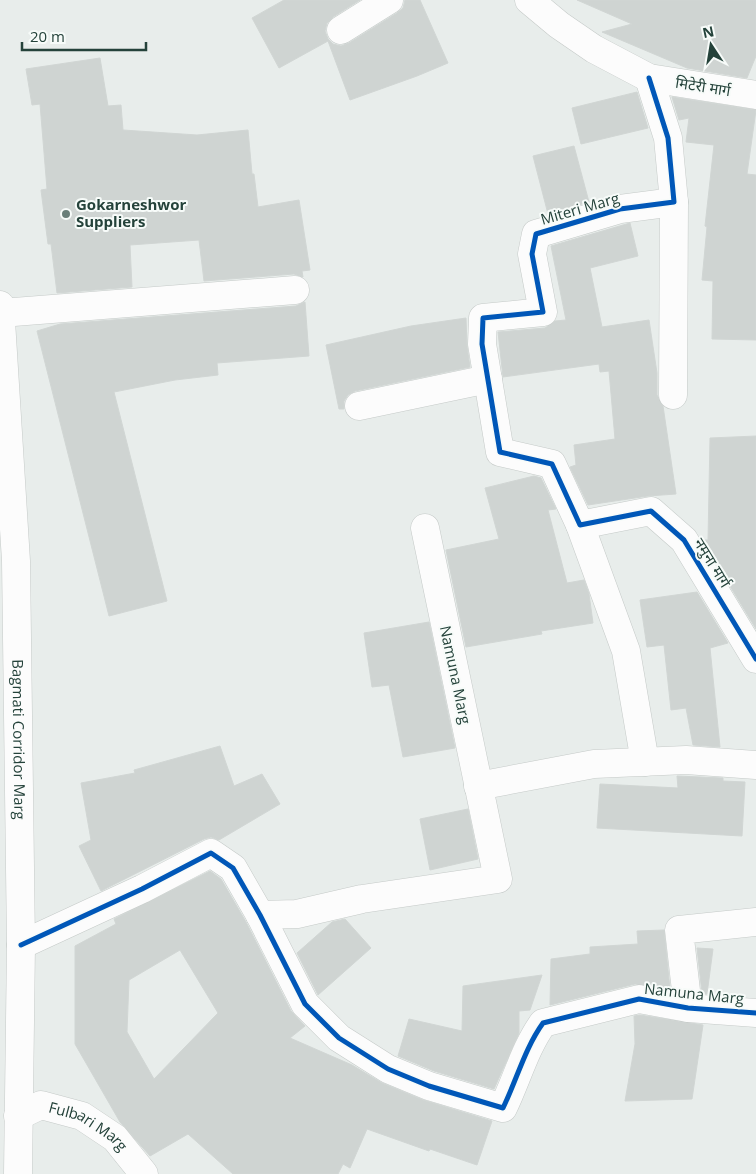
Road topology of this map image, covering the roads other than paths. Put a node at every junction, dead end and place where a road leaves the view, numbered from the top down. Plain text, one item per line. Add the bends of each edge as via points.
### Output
1 (389, 0) edge
2 (529, 0) edge
3 (342, 30) dead end
4 (649, 78) junction
5 (756, 95) edge
6 (674, 202) junction
7 (295, 290) dead end
8 (0, 305) edge
9 (0, 313) edge
10 (488, 379) junction
11 (673, 394) dead end
12 (359, 406) dead end
13 (580, 525) junction
14 (425, 528) dead end
15 (756, 659) edge
16 (645, 762) junction
17 (756, 765) edge
18 (478, 786) junction
19 (260, 915) junction
20 (756, 922) edge
21 (21, 945) junction
22 (688, 1008) junction
23 (756, 1013) edge
24 (18, 1116) junction
25 (18, 1174) edge
26 (144, 1174) edge

1 - 3 street
2 - 4 street via 594,49
4 - 5 street, मिटेरी मार्ग
4 - 6 street via 668,138
6 - 10 street, Miteri Marg via 620,209 536,234 532,254 543,312 483,318 482,344
6 - 11 street
7 - 9 street
8 - 9 street, Bagmati Corridor Marg
9 - 21 street, Bagmati Corridor Marg via 16,561
10 - 12 street
10 - 13 street via 500,452 552,464
13 - 15 street, नमुना मार्ग via 651,511 684,540
13 - 16 street via 626,650
14 - 18 street, Namuna Marg
16 - 17 street via 686,760
16 - 18 street via 594,764
18 - 19 street, Namuna Marg via 498,876 495,881 362,899 297,914
19 - 21 street via 233,868 211,853
19 - 22 street, Namuna Marg via 305,1004 339,1038 388,1069 429,1086 503,1108 520,1074 530,1041 543,1023 639,999
20 - 22 street, Namuna Marg via 679,930
21 - 24 street, Bagmati Corridor Marg
22 - 23 street, Namuna Marg
24 - 25 street, Bagmati Corridor Marg
24 - 26 street, Fulbari Marg via 41,1105 82,1116 115,1138

